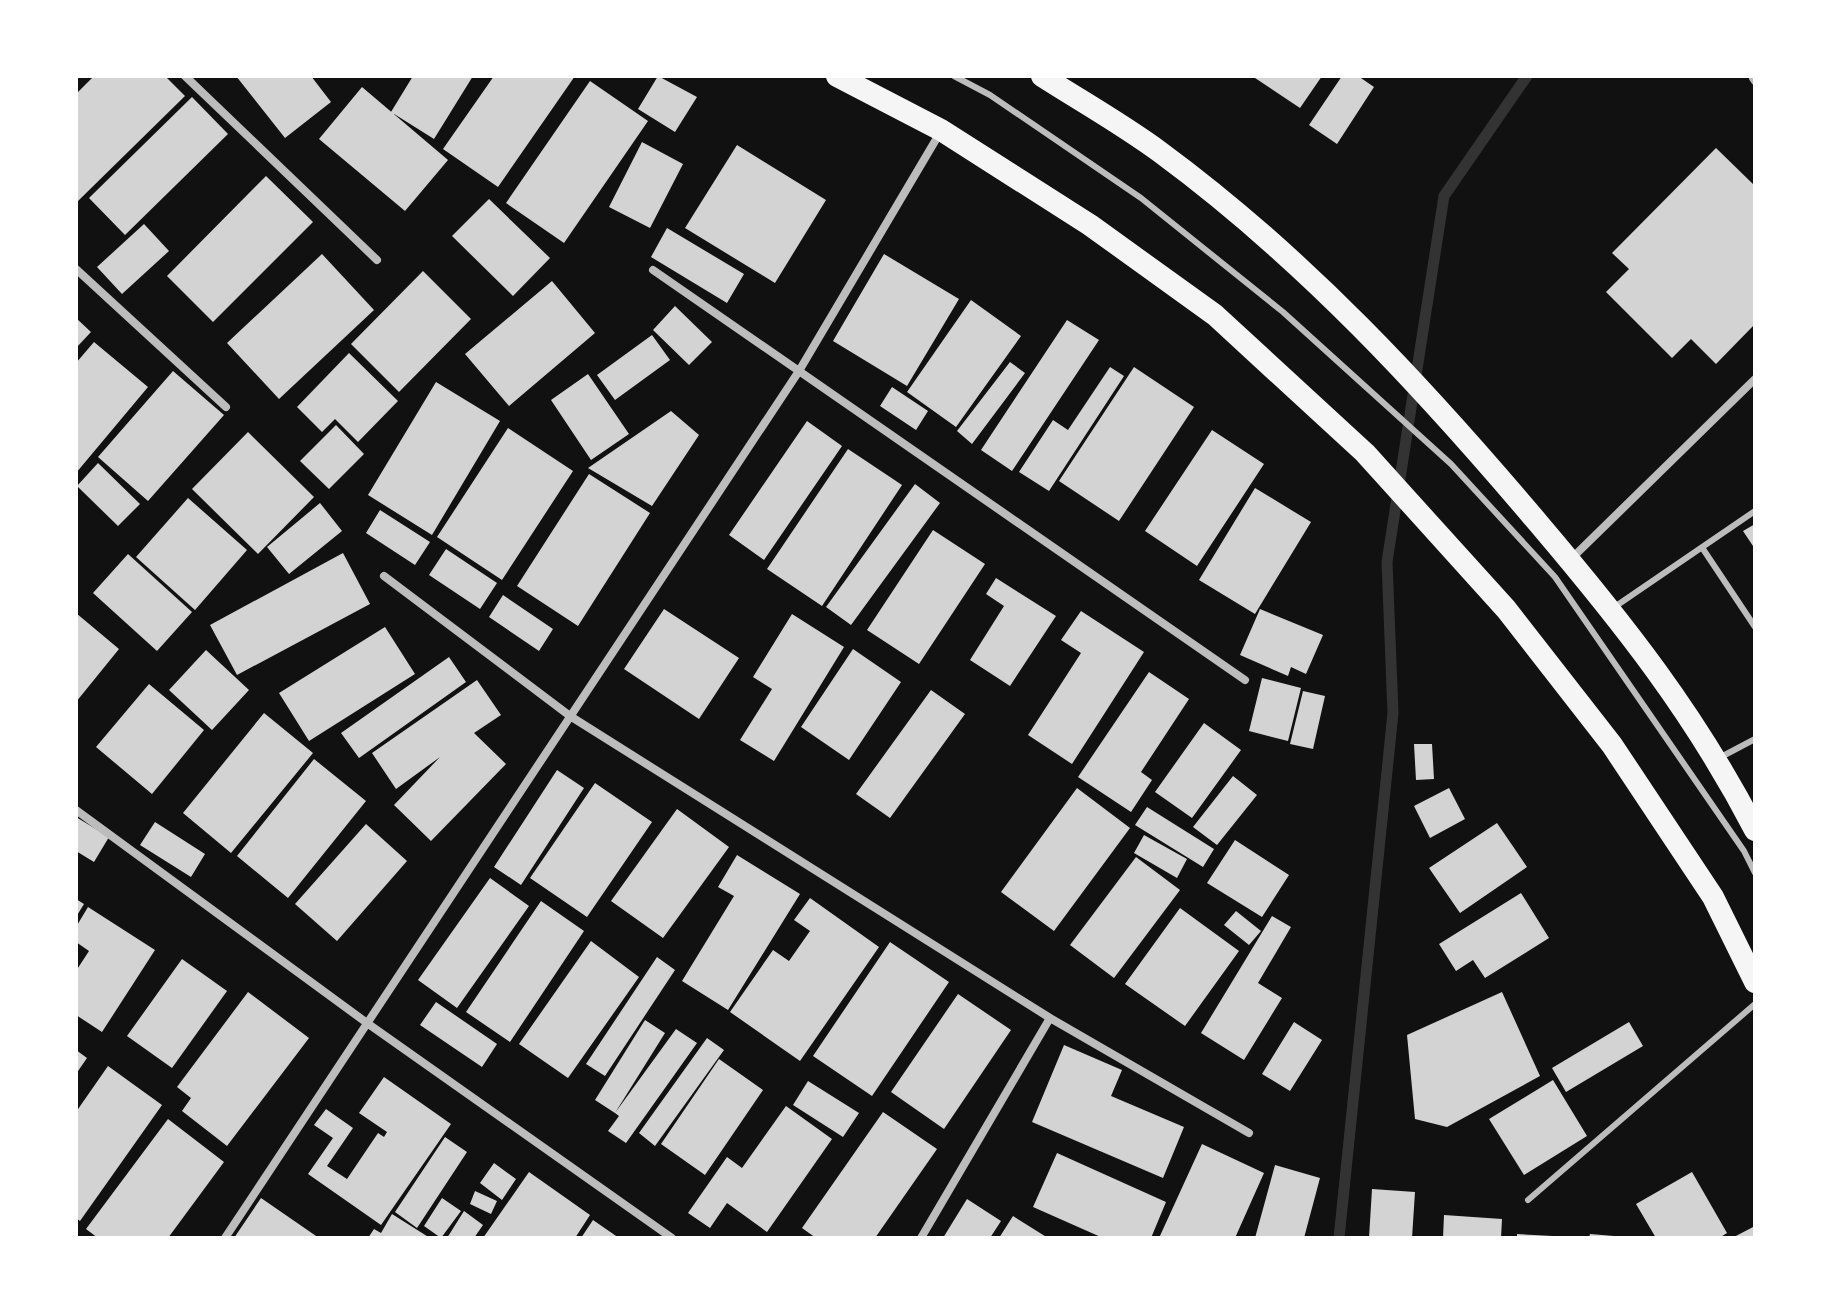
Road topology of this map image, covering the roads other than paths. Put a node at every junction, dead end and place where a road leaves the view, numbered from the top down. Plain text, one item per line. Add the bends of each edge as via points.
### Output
1 (185, 76) edge
2 (837, 76) edge
3 (954, 76) edge
4 (1042, 76) edge
5 (941, 130) junction
6 (377, 260) dead end
7 (76, 269) edge
8 (653, 270) dead end
9 (799, 371) junction
10 (1755, 379) edge
11 (226, 407) dead end
12 (1755, 511) edge
13 (1703, 549) junction
14 (1570, 560) junction
15 (384, 576) dead end
16 (1611, 609) junction
17 (1755, 627) edge
18 (1245, 680) dead end
19 (570, 716) junction
20 (1755, 739) edge
21 (1718, 759) junction
22 (76, 810) edge
23 (1755, 830) edge
24 (1755, 873) edge
25 (1755, 982) edge
26 (1755, 1004) edge
27 (1050, 1018) junction
28 (367, 1023) junction
29 (1249, 1133) dead end
30 (1528, 1200) dead end
31 (225, 1238) edge
32 (672, 1238) edge
33 (921, 1238) edge

1 - 6 street
2 - 5 highway
3 - 24 lane via 1141,198 1283,312 1451,464 1555,577
4 - 14 highway via 1158,151 1260,232 1388,351
5 - 9 street
5 - 25 highway via 1090,225 1215,315 1365,453 1506,609 1612,745 1713,897
7 - 11 street
8 - 9 street
9 - 18 street
9 - 19 street
10 - 14 street
12 - 13 lane
13 - 16 lane
13 - 17 lane
14 - 16 highway
15 - 19 street
16 - 21 highway
19 - 27 street
19 - 28 street
20 - 21 lane
21 - 23 highway
22 - 28 street
26 - 30 lane
27 - 29 street
27 - 33 street
28 - 31 street
28 - 32 street

